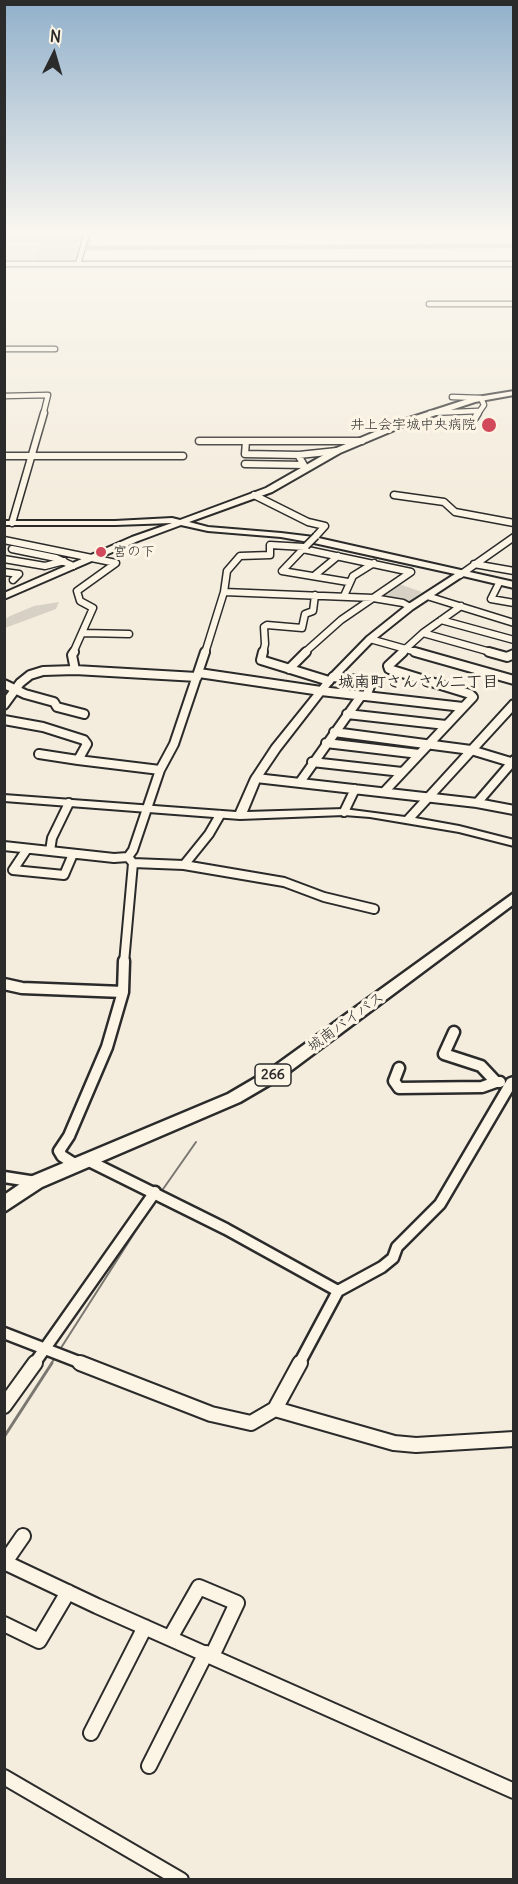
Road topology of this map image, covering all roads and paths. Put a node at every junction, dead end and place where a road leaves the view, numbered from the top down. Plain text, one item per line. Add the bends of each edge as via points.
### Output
1 (4, 349) edge
2 (55, 349) dead end
3 (513, 393) edge
4 (4, 396) edge
5 (452, 397) dead end
6 (481, 398) junction
7 (477, 411) junction
8 (428, 413) junction
9 (475, 418) dead end
10 (199, 441) dead end
11 (363, 441) junction
12 (246, 443) junction
13 (337, 451) junction
14 (245, 454) junction
15 (296, 455) junction
16 (4, 456) edge
17 (33, 456) junction
18 (183, 456) dead end
19 (254, 495) junction
20 (394, 495) dead end
21 (180, 522) junction
22 (8, 523) edge
23 (513, 523) edge
24 (513, 537) edge
25 (4, 540) edge
26 (19, 543) junction
27 (304, 547) junction
28 (9, 549) edge
29 (338, 556) junction
30 (4, 557) edge
31 (92, 558) junction
32 (64, 561) junction
33 (374, 563) junction
34 (474, 564) junction
35 (73, 566) junction
36 (513, 571) edge
37 (4, 572) edge
38 (460, 574) junction
39 (315, 575) junction
40 (13, 580) dead end
41 (348, 582) junction
42 (499, 583) junction
43 (513, 585) edge
44 (224, 592) junction
45 (6, 593) edge
46 (315, 595) junction
47 (344, 596) junction
48 (427, 597) junction
49 (373, 598) junction
50 (513, 603) edge
51 (461, 606) junction
52 (410, 607) junction
53 (441, 620) junction
54 (513, 622) edge
55 (83, 633) junction
56 (423, 633) junction
57 (129, 634) dead end
58 (370, 639) junction
59 (513, 640) edge
60 (405, 649) junction
61 (513, 654) edge
62 (289, 669) junction
63 (75, 670) junction
64 (198, 675) junction
65 (331, 679) junction
66 (513, 680) edge
67 (4, 684) edge
68 (16, 690) junction
69 (321, 691) junction
70 (363, 696) junction
71 (513, 704) edge
72 (4, 705) edge
73 (463, 707) junction
74 (84, 714) dead end
75 (347, 714) junction
76 (7, 721) edge
77 (447, 724) junction
78 (4, 731) edge
79 (334, 732) junction
80 (326, 743) junction
81 (429, 743) junction
82 (471, 750) junction
83 (39, 754) dead end
84 (419, 754) junction
85 (78, 759) junction
86 (312, 762) junction
87 (513, 762) edge
88 (160, 770) junction
89 (402, 772) junction
90 (256, 778) junction
91 (300, 782) junction
92 (355, 789) junction
93 (384, 792) junction
94 (429, 797) junction
95 (4, 798) edge
96 (69, 803) junction
97 (477, 803) junction
98 (148, 809) junction
99 (513, 810) edge
100 (344, 812) junction
101 (220, 815) junction
102 (240, 816) junction
103 (408, 820) junction
104 (513, 843) edge
105 (4, 846) edge
106 (27, 849) junction
107 (50, 851) junction
108 (73, 854) junction
109 (131, 860) junction
110 (184, 865) junction
111 (513, 897) edge
112 (374, 909) dead end
113 (4, 984) edge
114 (123, 992) junction
115 (454, 1032) dead end
116 (399, 1068) dead end
117 (496, 1082) junction
118 (512, 1082) edge
119 (82, 1162) junction
120 (4, 1177) edge
121 (36, 1182) junction
122 (158, 1194) junction
123 (4, 1205) edge
124 (338, 1291) junction
125 (4, 1333) edge
126 (43, 1350) junction
127 (4, 1406) edge
128 (275, 1409) junction
129 (513, 1439) edge
130 (23, 1536) dead end
131 (5, 1562) edge
132 (68, 1592) junction
133 (4, 1624) edge
134 (145, 1627) junction
135 (170, 1638) junction
136 (209, 1655) junction
137 (91, 1733) dead end
138 (149, 1766) dead end
139 (4, 1777) edge
140 (513, 1791) edge
141 (181, 1880) edge

1 - 2 street
3 - 6 street
4 - 17 street via 48,395
5 - 6 street
6 - 7 street via 484,405
6 - 8 street
7 - 8 street
7 - 9 street
8 - 11 street
10 - 12 street
11 - 12 street
11 - 13 street
12 - 14 street
12 - 15 street via 295,446
13 - 15 street
13 - 19 street via 286,482
14 - 15 street
14 - 15 street via 245,467 304,465
16 - 17 street
17 - 18 street
17 - 22 street
19 - 21 street
19 - 27 street, bridge via 308,522 325,526
20 - 23 street via 444,502 455,512
21 - 22 street via 156,519
21 - 31 street
21 - 38 street via 208,529 314,540
24 - 34 street
25 - 26 street
26 - 28 street
26 - 31 street
27 - 29 street
27 - 39 street via 282,571
27 - 44 street via 270,545 270,555 240,556 227,571
28 - 30 street
28 - 32 street
29 - 33 street
29 - 39 street
30 - 32 street via 45,566
31 - 35 street
31 - 55 street via 116,563 78,591 80,601 93,608
32 - 35 street
33 - 41 street
33 - 49 street via 411,572
34 - 36 street
34 - 38 street
35 - 45 street
37 - 40 street via 19,574
38 - 42 street
38 - 48 street
39 - 41 street
41 - 47 street
42 - 43 street
42 - 50 street via 491,599
44 - 46 street
44 - 64 street
46 - 47 street
46 - 62 street via 313,610 305,614 302,628 264,627 266,644 261,660
47 - 49 street
48 - 51 street
48 - 52 street
49 - 52 street
49 - 62 street via 314,643
51 - 53 street
51 - 54 street
52 - 58 street
53 - 56 street
53 - 59 street
55 - 57 street
55 - 63 street via 72,655
56 - 60 street
56 - 61 street via 507,657
58 - 60 street
58 - 65 street
60 - 66 street
60 - 73 street via 389,669 470,694 473,697
62 - 65 street
63 - 64 street
63 - 68 street via 37,672
64 - 69 street
64 - 88 street via 174,744
65 - 69 street
65 - 70 street via 367,681 371,684
67 - 68 street
68 - 72 street
68 - 74 street
69 - 70 street
69 - 90 street
70 - 73 street
70 - 75 street
71 - 82 street
73 - 77 street
75 - 77 street
75 - 79 street
76 - 78 street
76 - 85 street via 84,740 87,744
77 - 81 street
79 - 80 street
79 - 81 street
80 - 84 street
80 - 86 street
81 - 82 street
81 - 84 street
82 - 87 street
82 - 94 street
83 - 85 street
84 - 89 street
85 - 88 street
86 - 89 street
86 - 91 street
87 - 97 street
88 - 98 street
89 - 93 street
90 - 91 street
90 - 102 street
91 - 92 street
92 - 93 street
92 - 100 street
93 - 94 street
94 - 97 street
94 - 103 street
95 - 96 street
96 - 98 street
96 - 107 street
97 - 99 street
98 - 101 street
98 - 109 street
100 - 102 street
100 - 103 street
101 - 102 street
101 - 110 street
103 - 104 street
105 - 106 street
106 - 107 street
106 - 108 street via 14,870 64,875
107 - 108 street
108 - 109 street
109 - 110 street
109 - 114 street
110 - 112 street via 285,882 324,897
111 - 119 highway, 城南バイパス / 266 via 274,1074 234,1098
113 - 114 street
114 - 119 street via 106,1047 59,1151 62,1156
115 - 117 street via 444,1054 481,1066
116 - 117 street via 394,1081 399,1088 482,1086
117 - 118 street
118 - 124 street via 440,1204 397,1247 393,1258
119 - 121 highway, 城南バイパス / 266
119 - 122 street
120 - 121 street
121 - 123 highway, 城南バイパス / 266
122 - 124 street
122 - 126 street
124 - 128 street
125 - 126 street
126 - 127 street
126 - 128 street via 241,1422 251,1423
128 - 129 street via 394,1443
130 - 131 street
131 - 132 street
132 - 133 street via 39,1641
132 - 134 street
134 - 135 street
134 - 137 street
135 - 136 street
135 - 136 street via 199,1587 237,1603
136 - 138 street
136 - 140 street
139 - 141 street

